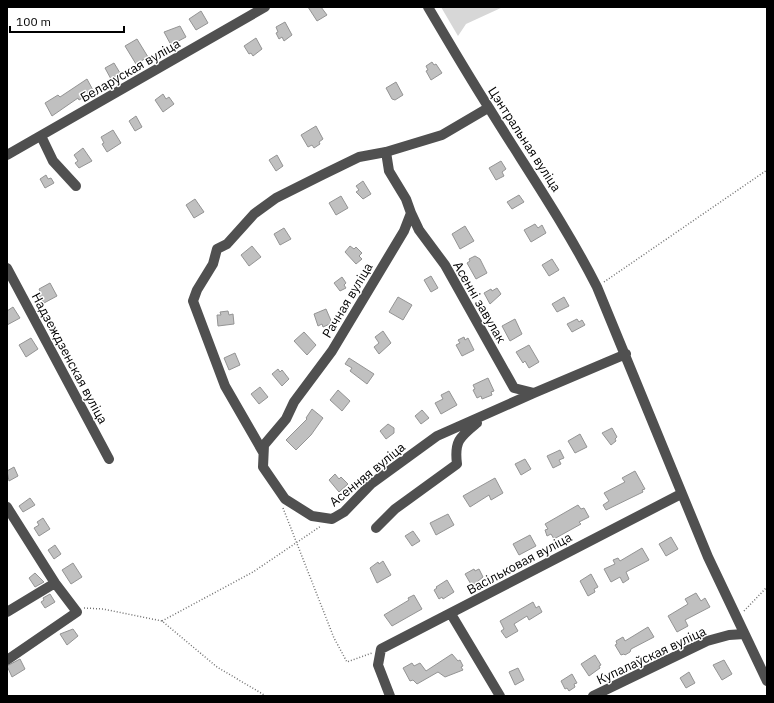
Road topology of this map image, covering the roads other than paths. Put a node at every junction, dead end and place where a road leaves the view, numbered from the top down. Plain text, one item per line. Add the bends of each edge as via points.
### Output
1 (265, 7) edge
2 (428, 7) edge
3 (488, 108) junction
4 (42, 139) junction
5 (386, 152) junction
6 (7, 155) edge
7 (76, 186) dead end
8 (411, 213) junction
9 (7, 268) edge
10 (626, 354) junction
11 (534, 392) junction
12 (486, 415) junction
13 (263, 452) junction
14 (109, 460) dead end
15 (681, 494) junction
16 (7, 508) edge
17 (376, 528) dead end
18 (55, 583) junction
19 (7, 612) edge
20 (451, 614) junction
21 (744, 634) junction
22 (7, 660) edge
23 (767, 681) edge
24 (390, 696) edge
25 (500, 696) edge
26 (593, 696) edge

1 - 4 street, Беларуская вуліца
2 - 3 street, Цэнтральная вуліца
3 - 5 street via 442,135
3 - 10 street, Цэнтральная вуліца via 551,203 578,250
4 - 6 street, Беларуская вуліца
4 - 7 street via 53,161
5 - 8 street via 389,170
5 - 13 street via 359,158 322,174 276,198 254,214 227,244 217,249 213,264 197,290 193,301 225,386
8 - 11 street, Асенні завулак via 419,230 445,266 514,388
8 - 13 street, Рачная вуліца via 404,231 336,344 294,402 286,419 264,445
9 - 14 street, Надзеждзенская вуліца
10 - 11 street, Асенняя вуліца
10 - 15 street, Цэнтральная вуліца
11 - 12 street, Асенняя вуліца
12 - 13 street, Асенняя вуліца via 437,436 371,484 344,512 332,518 312,516 284,503 263,467
12 - 17 street, Асенняя вуліца via 460,437 456,450 457,464 395,509
15 - 20 street, Васільковая вуліца
15 - 21 street, Цэнтральная вуліца
16 - 18 street
18 - 19 street
18 - 22 street via 75,610
20 - 24 street, Васільковая вуліца via 381,649 378,665
20 - 25 street
21 - 23 street, Цэнтральная вуліца
21 - 26 street, Купалаўская вуліца via 707,641

